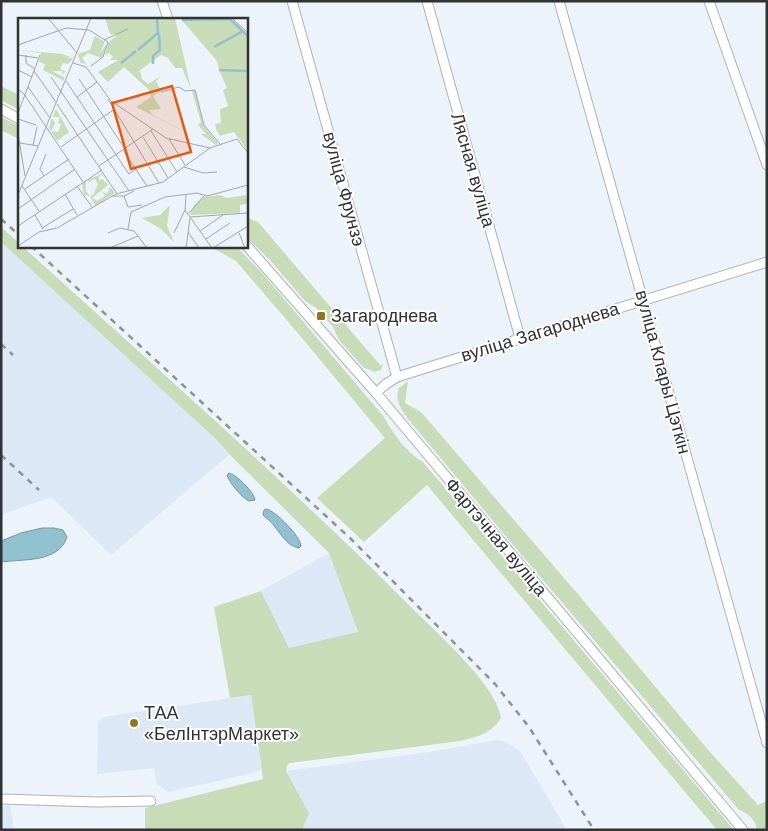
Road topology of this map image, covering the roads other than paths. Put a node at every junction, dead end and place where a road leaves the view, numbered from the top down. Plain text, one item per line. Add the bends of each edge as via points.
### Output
1 (162, 1) edge
2 (292, 1) edge
3 (427, 1) edge
4 (559, 1) edge
5 (709, 1) edge
6 (168, 18) edge
7 (1, 109) edge
8 (18, 118) edge
9 (767, 165) edge
10 (248, 247) edge
11 (767, 262) edge
12 (643, 300) junction
13 (520, 338) junction
14 (397, 377) junction
15 (376, 393) junction
16 (767, 743) edge
17 (1, 800) edge
18 (151, 801) dead end
19 (743, 830) edge

1 - 6 street
2 - 14 street, вуліца Фрунзэ
3 - 13 street, Лясная вуліца
4 - 12 street, вуліца Клары Цэткін
5 - 9 street
7 - 8 street
10 - 15 street, Фартэчная вуліца
11 - 12 street, вуліца Загароднева
12 - 13 street, вуліца Загароднева
12 - 16 street, вуліца Клары Цэткін
13 - 14 street, вуліца Загароднева
14 - 15 street, вуліца Загароднева
15 - 19 street, Фартэчная вуліца
17 - 18 street

